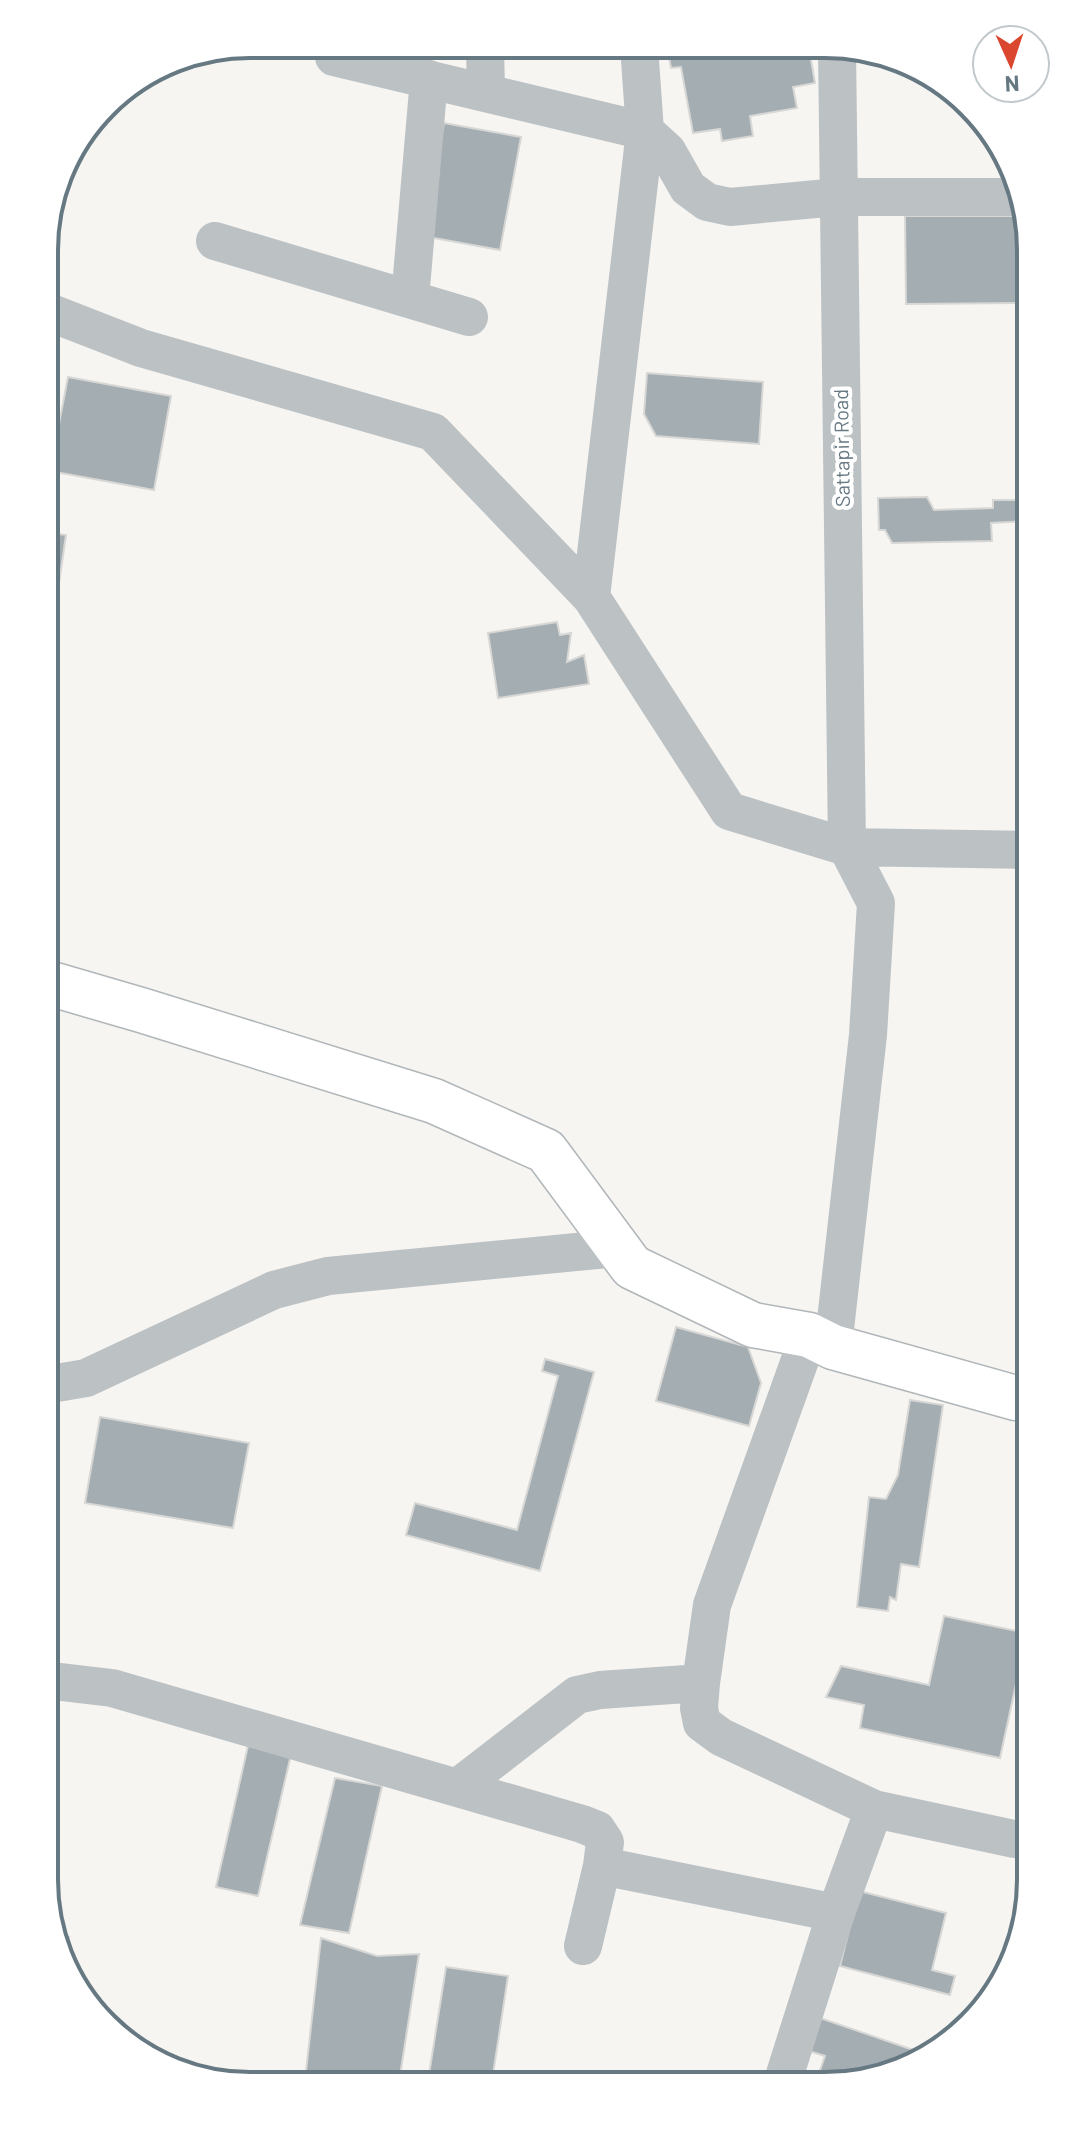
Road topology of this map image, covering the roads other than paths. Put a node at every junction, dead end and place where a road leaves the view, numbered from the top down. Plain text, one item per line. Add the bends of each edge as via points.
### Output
1 (342, 58) edge
2 (485, 58) edge
3 (640, 58) edge
4 (837, 59) edge
5 (418, 67) edge
6 (486, 93) junction
7 (645, 131) junction
8 (838, 197) junction
9 (1009, 197) edge
10 (215, 241) dead end
11 (410, 299) junction
12 (58, 316) edge
13 (469, 317) dead end
14 (591, 597) junction
15 (847, 847) junction
16 (1017, 850) edge
17 (58, 986) edge
18 (618, 1248) junction
19 (821, 1341) junction
20 (58, 1383) edge
21 (1017, 1398) edge
22 (58, 1682) edge
23 (701, 1683) junction
24 (457, 1788) junction
25 (874, 1809) junction
26 (1014, 1839) dead end
27 (602, 1866) junction
28 (836, 1913) junction
29 (583, 1946) dead end
30 (786, 2072) edge

1 - 5 street
2 - 6 street
3 - 7 street
4 - 8 street, Sattapir Road
5 - 6 street
5 - 11 street
6 - 7 street
7 - 8 street via 667,151 688,188 707,202 730,207
7 - 14 street
8 - 9 street
8 - 15 street, Sattapir Road
10 - 11 street
11 - 13 street
12 - 14 street via 141,348 433,432
14 - 15 street via 729,811
15 - 16 street
15 - 19 street via 876,903 868,1035
17 - 18 main road via 434,1101 546,1151
18 - 19 main road via 632,1267 753,1325
18 - 20 street via 328,1276 274,1290 86,1378
19 - 21 main road
19 - 23 street via 712,1605
22 - 24 street via 112,1688
23 - 24 street via 577,1695
23 - 25 street via 702,1723 721,1737
24 - 27 street via 597,1830 605,1842
25 - 26 street
25 - 28 street
27 - 28 street
27 - 29 street
28 - 30 street

